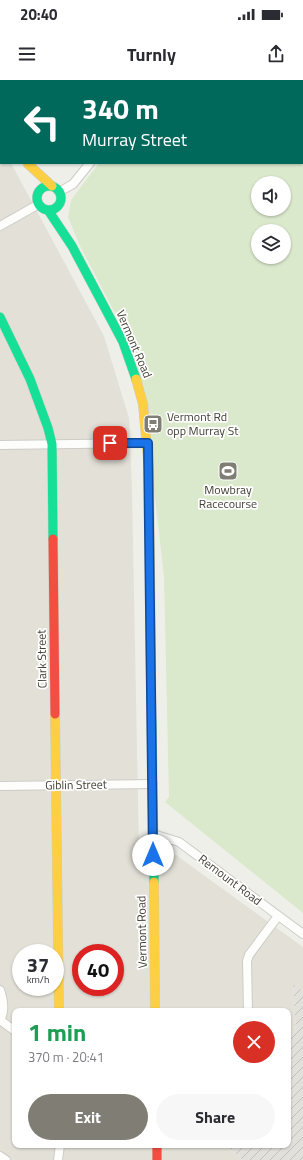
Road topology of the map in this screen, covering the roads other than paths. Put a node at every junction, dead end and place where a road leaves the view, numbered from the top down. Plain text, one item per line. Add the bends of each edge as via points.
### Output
1 (28, 164) edge
2 (89, 164) edge
3 (56, 189) junction
4 (39, 192) junction
5 (39, 204) junction
6 (59, 205) junction
7 (48, 210) junction
8 (0, 226) edge
9 (72, 246) junction
10 (0, 317) edge
11 (148, 443) junction
12 (52, 444) junction
13 (0, 445) edge
14 (153, 784) junction
15 (56, 785) junction
16 (0, 786) edge
17 (153, 834) junction
18 (278, 916) junction
19 (303, 934) edge
20 (0, 990) edge
21 (59, 1008) edge
22 (155, 1008) edge
23 (248, 1008) edge
24 (0, 1020) edge
25 (12, 1029) edge
26 (60, 1148) edge
27 (157, 1148) edge
28 (0, 1156) edge
29 (6, 1160) edge
30 (58, 1160) edge
31 (157, 1160) edge

1 - 3 street
1 - 4 street
2 - 3 street via 73,184
3 - 4 street via 43,188
3 - 6 street, Vermont Road via 61,198
4 - 5 street
5 - 7 street, Vermont Road
5 - 8 street
6 - 7 street
6 - 9 street, Vermont Road
7 - 9 street, Vermont Road
9 - 11 street, Vermont Road via 123,342 144,404
10 - 12 street, Clark Street via 24,364
11 - 12 street
11 - 14 street, Vermont Road
12 - 13 street
12 - 15 street, Clark Street
14 - 15 street, Giblin Street
14 - 17 street, Vermont Road
15 - 16 street, Giblin Street
15 - 21 street, Clark Street
17 - 18 street, Remount Road via 179,842
17 - 22 street, Vermont Road
18 - 19 street, Remount Road
18 - 23 street via 247,961
20 - 24 street via 3,1008
24 - 25 street
26 - 30 street
27 - 31 street
28 - 29 street

